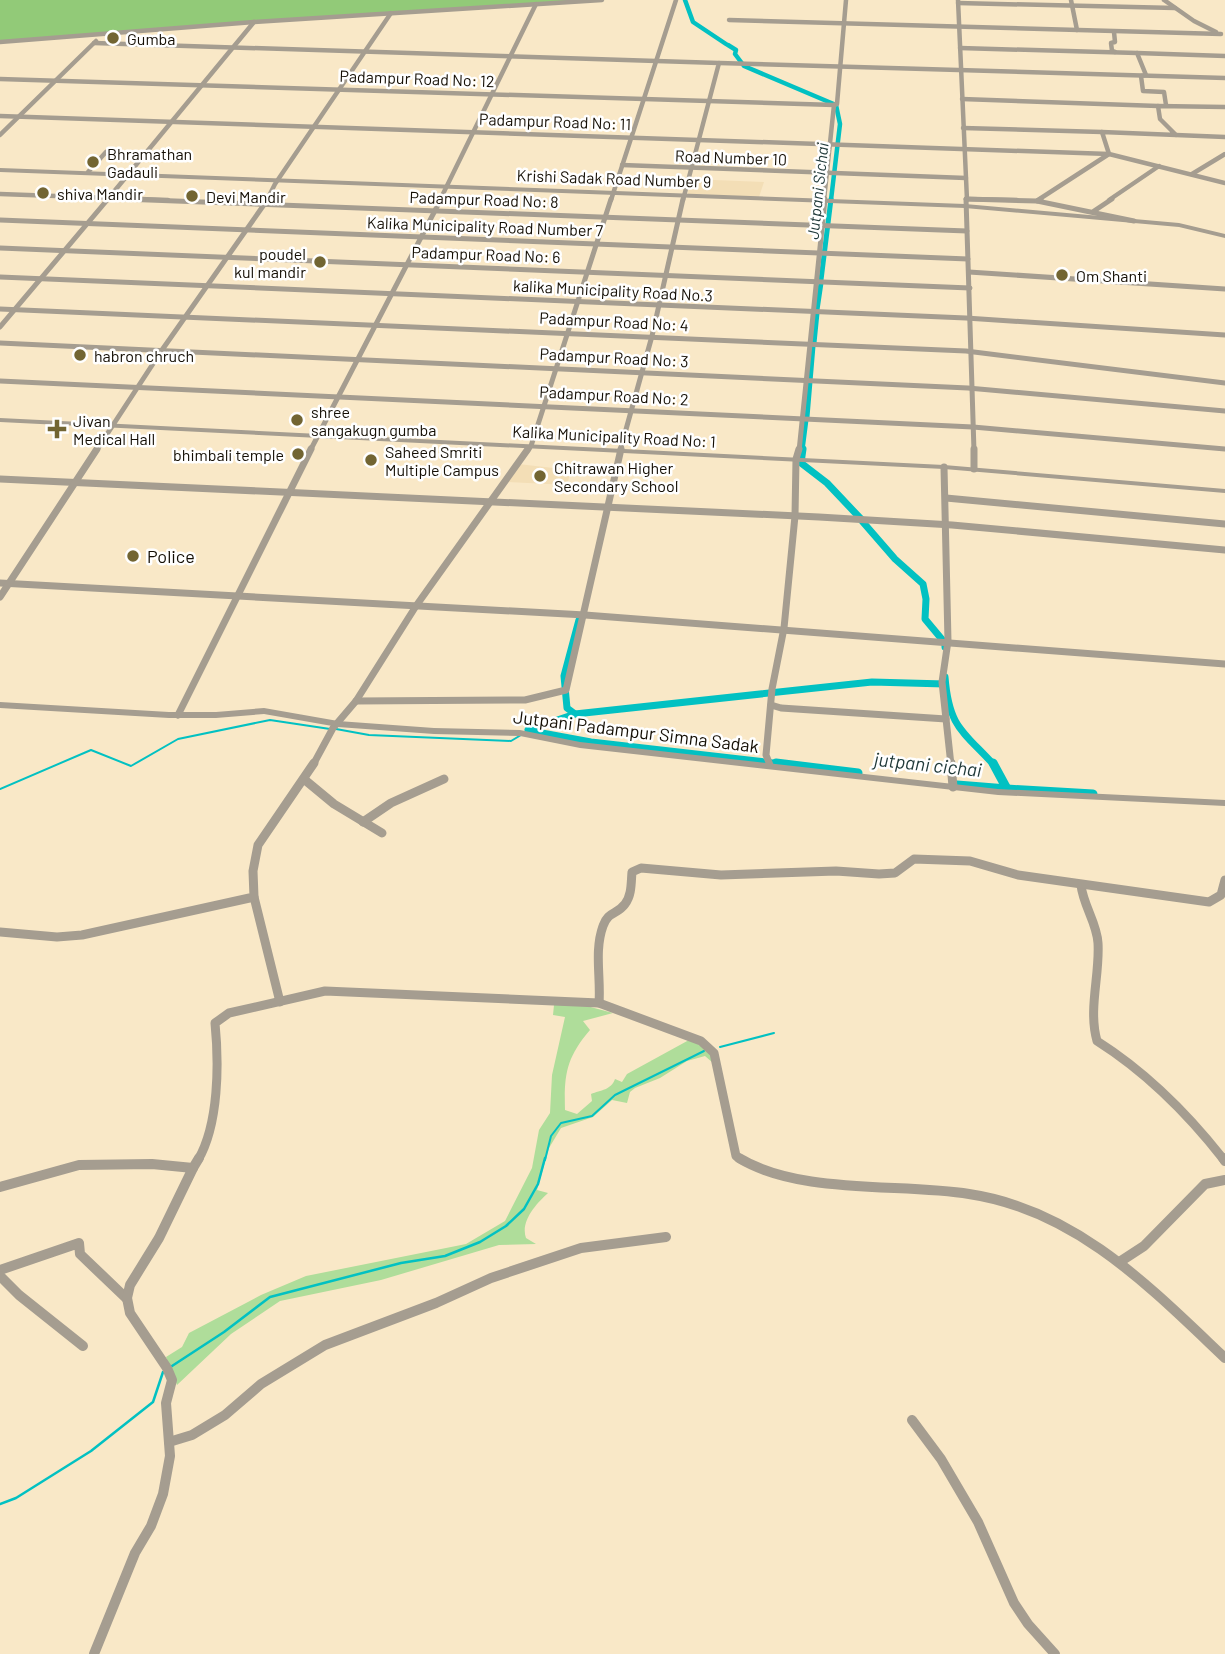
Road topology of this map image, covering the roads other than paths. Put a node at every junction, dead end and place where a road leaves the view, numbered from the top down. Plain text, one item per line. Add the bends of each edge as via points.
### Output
1 (601, 0) edge
2 (676, 0) edge
3 (846, 0) edge
4 (1164, 0) edge
5 (958, 1) edge
6 (1071, 3) edge
7 (536, 5) junction
8 (1175, 8) junction
9 (391, 13) junction
10 (729, 20) dead end
11 (254, 22) junction
12 (844, 24) junction
13 (959, 28) junction
14 (1077, 30) junction
15 (1114, 33) junction
16 (103, 34) junction
17 (1223, 34) edge
18 (0, 42) edge
19 (94, 43) junction
20 (236, 46) junction
21 (960, 48) junction
22 (366, 51) junction
23 (1117, 52) junction
24 (1137, 53) junction
25 (510, 55) junction
26 (1225, 56) edge
27 (656, 60) junction
28 (719, 63) junction
29 (838, 66) junction
30 (961, 71) junction
31 (1141, 76) junction
32 (1225, 78) edge
33 (0, 79) edge
34 (57, 80) junction
35 (204, 83) junction
36 (342, 88) junction
37 (494, 93) junction
38 (643, 99) junction
39 (962, 99) junction
40 (709, 100) junction
41 (834, 105) junction
42 (1166, 105) junction
43 (1158, 106) junction
44 (1225, 107) edge
45 (0, 116) edge
46 (19, 116) junction
47 (174, 121) junction
48 (316, 125) junction
49 (963, 128) junction
50 (474, 131) junction
51 (1102, 132) junction
52 (0, 135) edge
53 (1176, 135) junction
54 (631, 136) junction
55 (1225, 137) edge
56 (700, 139) junction
57 (832, 144) junction
58 (965, 149) junction
59 (106, 152) dead end
60 (1109, 154) junction
61 (1225, 154) edge
62 (622, 164) junction
63 (1159, 166) junction
64 (693, 167) junction
65 (0, 170) edge
66 (88, 172) junction
67 (829, 173) junction
68 (128, 174) junction
69 (1192, 174) junction
70 (966, 178) junction
71 (280, 180) junction
72 (1225, 183) edge
73 (446, 186) junction
74 (613, 192) junction
75 (0, 194) edge
76 (685, 195) junction
77 (111, 197) junction
78 (824, 200) junction
79 (1037, 201) junction
80 (266, 203) junction
81 (966, 203) junction
82 (435, 209) junction
83 (1094, 211) junction
84 (606, 216) junction
85 (678, 219) junction
86 (0, 220) edge
87 (1134, 221) junction
88 (88, 223) junction
89 (822, 225) junction
90 (246, 229) junction
91 (967, 231) junction
92 (423, 235) junction
93 (1225, 236) edge
94 (599, 243) junction
95 (671, 246) junction
96 (0, 248) edge
97 (65, 250) junction
98 (820, 252) junction
99 (230, 257) junction
100 (968, 259) junction
101 (408, 263) junction
102 (589, 271) junction
103 (969, 272) junction
104 (666, 274) junction
105 (0, 277) edge
106 (42, 279) junction
107 (816, 281) junction
108 (208, 286) junction
109 (970, 288) junction
110 (1225, 289) edge
111 (392, 294) junction
112 (579, 301) junction
113 (659, 304) junction
114 (0, 309) edge
115 (16, 309) junction
116 (813, 312) junction
117 (188, 316) junction
118 (971, 319) junction
119 (376, 324) junction
120 (0, 327) edge
121 (568, 332) junction
122 (1225, 334) edge
123 (652, 336) junction
124 (0, 343) edge
125 (810, 344) junction
126 (162, 350) junction
127 (973, 352) junction
128 (359, 359) junction
129 (556, 368) junction
130 (642, 372) junction
131 (807, 380) junction
132 (0, 381) edge
133 (1225, 383) edge
134 (138, 387) junction
135 (972, 389) junction
136 (341, 396) junction
137 (544, 405) junction
138 (633, 410) junction
139 (1225, 411) edge
140 (802, 418) junction
141 (0, 420) edge
142 (113, 425) junction
143 (973, 427) junction
144 (317, 435) junction
145 (531, 446) junction
146 (1225, 449) edge
147 (620, 451) junction
148 (796, 459) junction
149 (944, 467) junction
150 (974, 469) junction
151 (0, 479) edge
152 (76, 483) junction
153 (1225, 491) edge
154 (287, 494) junction
155 (946, 498) junction
156 (490, 501) junction
157 (609, 506) junction
158 (795, 516) junction
159 (1225, 524) edge
160 (946, 525) junction
161 (1225, 550) edge
162 (0, 583) edge
163 (9, 584) junction
164 (237, 596) junction
165 (0, 597) edge
166 (416, 606) junction
167 (583, 614) junction
168 (783, 631) junction
169 (948, 642) junction
170 (1225, 664) edge
171 (356, 701) junction
172 (0, 705) edge
173 (771, 705) junction
174 (178, 715) junction
175 (946, 719) junction
176 (338, 724) junction
177 (770, 765) junction
178 (444, 779) dead end
179 (305, 780) junction
180 (953, 787) junction
181 (1225, 803) edge
182 (363, 822) junction
183 (382, 834) dead end
184 (1225, 880) edge
185 (1081, 885) junction
186 (254, 897) junction
187 (0, 932) edge
188 (280, 1002) junction
189 (599, 1003) junction
190 (1225, 1161) edge
191 (193, 1168) junction
192 (1225, 1180) edge
193 (0, 1187) edge
194 (666, 1237) dead end
195 (1121, 1261) junction
196 (0, 1270) edge
197 (0, 1276) edge
198 (127, 1299) junction
199 (82, 1346) dead end
200 (1225, 1358) edge
201 (912, 1420) dead end
202 (169, 1442) junction
203 (94, 1654) edge
204 (1055, 1654) edge

1 - 7 street
2 - 27 street
3 - 12 street
4 - 8 street
5 - 6 street
5 - 13 street
6 - 8 street
6 - 14 street
7 - 9 street
7 - 25 street
8 - 17 street via 1199,25
9 - 11 street
9 - 22 street
10 - 12 street
11 - 16 street
11 - 20 street
12 - 13 street
12 - 29 street
13 - 14 street
13 - 21 street
14 - 15 street
15 - 17 street
15 - 23 street via 1112,51
16 - 18 street
16 - 19 street
19 - 20 street
19 - 34 street
20 - 22 street
20 - 35 street
21 - 23 street
21 - 30 street
22 - 25 street
22 - 36 street
23 - 24 street
24 - 26 street
24 - 31 street via 1146,71
25 - 27 street
25 - 37 street
27 - 28 street
27 - 38 street
28 - 29 street
28 - 40 street
29 - 30 street
29 - 41 street
30 - 31 street
30 - 39 street
31 - 32 street
31 - 42 street via 1143,91 1164,92
33 - 34 street, Padampur Road No: 12
34 - 35 street, Padampur Road No: 12
34 - 46 street
35 - 36 street, Padampur Road No: 12
35 - 47 street
36 - 37 street, Padampur Road No: 12
36 - 48 street
37 - 38 street, Padampur Road No: 12
37 - 50 street
38 - 40 street, Padampur Road No: 12
38 - 54 street
39 - 43 street
39 - 49 street
40 - 41 street, Padampur Road No: 12
40 - 56 street
41 - 57 street
42 - 43 street
42 - 44 street
43 - 53 street via 1160,119
45 - 46 street, Padampur Road No: 11
46 - 47 street, Padampur Road No: 11
46 - 52 street
47 - 48 street, Padampur Road No: 11
47 - 68 street
48 - 50 street, Padampur Road No: 11
48 - 71 street
49 - 51 street
49 - 58 street
50 - 54 street, Padampur Road No: 11
50 - 73 street
51 - 53 street
51 - 60 street
53 - 55 street
54 - 56 street, Padampur Road No: 11
54 - 62 street
56 - 57 street, Padampur Road No: 11
56 - 64 street
57 - 58 street, Padampur Road No: 11
57 - 67 street
58 - 60 street, Padampur Road No: 11
58 - 70 street
59 - 66 street
60 - 63 street, Padampur Road No: 11
60 - 79 street
61 - 69 street
62 - 64 street, Road Number 10
62 - 74 street
63 - 69 street, Padampur Road No: 11
63 - 83 street
64 - 67 street, Road Number 10
64 - 76 street
65 - 66 street, Krishi Sadak Road Number 9
66 - 68 street, Krishi Sadak Road Number 9
67 - 70 street, Road Number 10
67 - 78 street
68 - 71 street, Krishi Sadak Road Number 9
68 - 77 street
69 - 72 street, Padampur Road No: 11
70 - 81 street
71 - 73 street, Krishi Sadak Road Number 9
71 - 80 street
73 - 74 street, Krishi Sadak Road Number 9
73 - 82 street
74 - 76 street, Krishi Sadak Road Number 9
74 - 84 street
75 - 77 street, Padampur Road No: 8
76 - 78 street, Krishi Sadak Road Number 9
76 - 85 street
77 - 80 street, Padampur Road No: 8
77 - 88 street
78 - 81 street, Krishi Sadak Road Number 9
78 - 89 street
79 - 81 street
79 - 83 street
80 - 82 street, Padampur Road No: 8
80 - 90 street
81 - 87 street, Krishi Sadak Road Number 9
81 - 91 street
82 - 84 street, Padampur Road No: 8
82 - 92 street
83 - 87 street
84 - 85 street, Padampur Road No: 8
84 - 94 street
85 - 89 street, Padampur Road No: 8
85 - 95 street
86 - 88 street, Kalika Municipality Road Number 7
87 - 93 street, Krishi Sadak Road Number 9
88 - 90 street, Kalika Municipality Road Number 7
88 - 97 street
89 - 91 street, Padampur Road No: 8
89 - 98 street
90 - 92 street, Kalika Municipality Road Number 7
90 - 99 street
91 - 100 street
92 - 94 street, Kalika Municipality Road Number 7
92 - 101 street
94 - 95 street, Kalika Municipality Road Number 7
94 - 102 street
95 - 98 street, Kalika Municipality Road Number 7
95 - 104 street
96 - 97 street, Padampur Road No: 6
97 - 99 street, Padampur Road No: 6
97 - 106 street
98 - 100 street, Kalika Municipality Road Number 7
98 - 107 street
99 - 101 street, Padampur Road No: 6
99 - 108 street
100 - 103 street
101 - 102 street, Padampur Road No: 6
101 - 111 street
102 - 104 street, Padampur Road No: 6
102 - 112 street
103 - 109 street
103 - 110 street
104 - 107 street, Padampur Road No: 6
104 - 113 street
105 - 106 street, kalika Municipality Road No.3
106 - 108 street, kalika Municipality Road No.3
106 - 115 street
107 - 109 street, Padampur Road No: 6
107 - 116 street
108 - 111 street, kalika Municipality Road No.3
108 - 117 street
109 - 118 street
111 - 112 street, kalika Municipality Road No.3
111 - 119 street
112 - 113 street, kalika Municipality Road No.3
112 - 121 street
113 - 116 street, kalika Municipality Road No.3
113 - 123 street
114 - 115 street, Padampur Road No: 4
115 - 117 street, Padampur Road No: 4
115 - 120 street
116 - 118 street, kalika Municipality Road No.3
116 - 125 street
117 - 119 street, Padampur Road No: 4
117 - 126 street
118 - 122 street, kalika Municipality Road No.3
118 - 127 street
119 - 121 street, Padampur Road No: 4
119 - 128 street
121 - 123 street, Padampur Road No: 4
121 - 129 street
123 - 125 street, Padampur Road No: 4
123 - 130 street
124 - 126 street, Padampur Road No: 3
125 - 127 street, Padampur Road No: 4
125 - 131 street
126 - 128 street, Padampur Road No: 3
126 - 134 street
127 - 133 street, Padampur Road No: 4
127 - 135 street
128 - 129 street, Padampur Road No: 3
128 - 136 street
129 - 130 street, Padampur Road No: 3
129 - 137 street
130 - 131 street, Padampur Road No: 3
130 - 138 street
131 - 135 street, Padampur Road No: 3
131 - 140 street
132 - 134 street, Padampur Road No: 2
134 - 136 street, Padampur Road No: 2
134 - 142 street
135 - 139 street, Padampur Road No: 3
135 - 143 street
136 - 137 street, Padampur Road No: 2
136 - 144 street
137 - 138 street, Padampur Road No: 2
137 - 145 street
138 - 140 street, Padampur Road No: 2
138 - 147 street
140 - 143 street, Padampur Road No: 2
140 - 148 street
141 - 142 street, Kalika Municipality Road No: 1
142 - 144 street, Kalika Municipality Road No: 1
142 - 152 street
143 - 146 street, Padampur Road No: 2
143 - 150 street
144 - 145 street, Kalika Municipality Road No: 1
144 - 154 street
145 - 147 street, Kalika Municipality Road No: 1
145 - 156 street
147 - 148 street, Kalika Municipality Road No: 1
147 - 157 street
148 - 149 street, Kalika Municipality Road No: 1
148 - 158 street
149 - 150 street, Kalika Municipality Road No: 1
149 - 155 street
150 - 153 street, Kalika Municipality Road No: 1
151 - 152 street
152 - 154 street
152 - 163 street
154 - 156 street
154 - 164 street
155 - 159 street
155 - 160 street
156 - 157 street
156 - 166 street
157 - 158 street
157 - 167 street
158 - 160 street
158 - 168 street
160 - 161 street
160 - 169 street
162 - 163 street
163 - 164 street
163 - 165 street
164 - 166 street
164 - 174 street
166 - 167 street
166 - 171 street
167 - 168 street
167 - 171 street via 566,690 561,692 525,700
168 - 169 street
168 - 173 street
169 - 170 street
169 - 175 street via 942,682
171 - 176 street
172 - 174 street, Jutpani Padampur Simna Sadak
173 - 175 street
173 - 177 street via 766,755
174 - 176 street, Jutpani Padampur Simna Sadak via 264,711
175 - 180 street
176 - 177 street, Jutpani Padampur Simna Sadak via 520,733 580,745
176 - 179 street
177 - 180 street, Jutpani Padampur Simna Sadak
178 - 182 street via 391,803
179 - 182 street
179 - 186 street via 258,845
180 - 181 street, Jutpani Padampur Simna Sadak
182 - 183 street
184 - 185 street via 1221,895 1209,902
185 - 189 street via 1018,875 970,861 914,859 895,873 879,874 721,875 642,868 632,872 624,909 607,916 599,933
185 - 190 street via 1097,941 1097,1041 1191,1118
186 - 187 street via 82,935
186 - 188 street
188 - 189 street via 325,991
188 - 191 street via 229,1013 215,1023 219,1060 211,1118 206,1146
189 - 195 street via 701,1041 714,1053 736,1156 743,1161 839,1186 996,1198 1071,1227
191 - 193 street via 79,1165
191 - 198 street via 130,1285
192 - 195 street via 1205,1184
194 - 202 street via 581,1248 491,1278 325,1345 261,1384 225,1415 192,1435
195 - 200 street
196 - 198 street via 79,1243 79,1254
197 - 199 street via 13,1292
198 - 202 street via 130,1313 172,1380 166,1403
201 - 204 street via 978,1521 1014,1603
202 - 203 street via 163,1494

